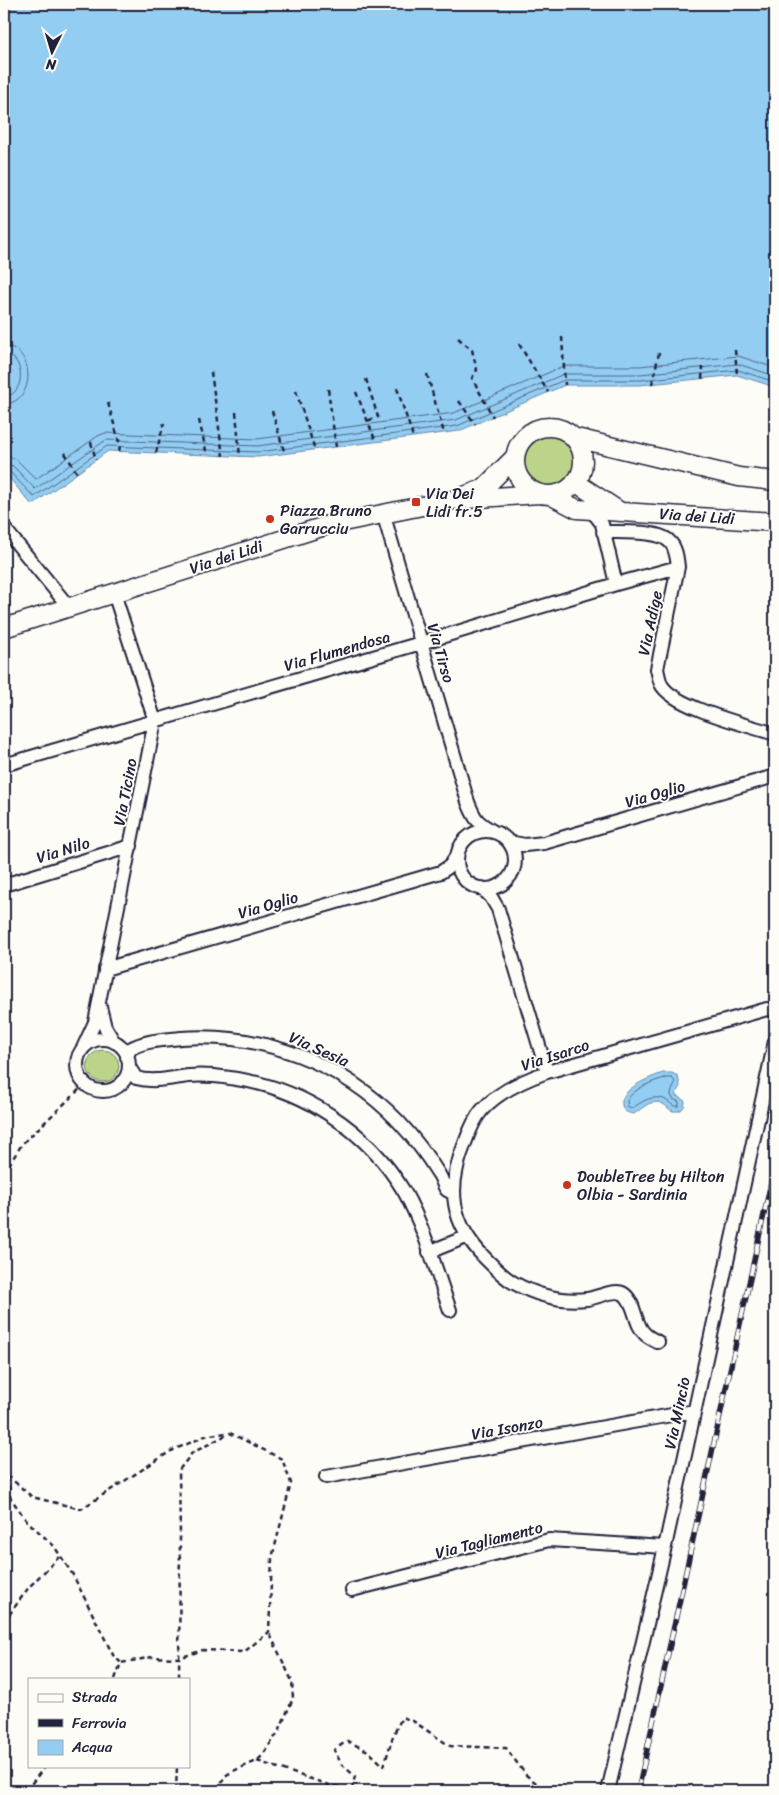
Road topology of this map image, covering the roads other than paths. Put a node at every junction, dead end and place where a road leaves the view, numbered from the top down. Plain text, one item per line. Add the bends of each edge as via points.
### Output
1 (572, 437) junction
2 (624, 450) junction
3 (515, 457) junction
4 (583, 460) junction
5 (775, 481) edge
6 (575, 482) junction
7 (545, 494) junction
8 (452, 500) junction
9 (588, 509) junction
10 (619, 511) junction
11 (383, 513) junction
12 (775, 522) edge
13 (4, 528) edge
14 (603, 532) junction
15 (678, 567) junction
16 (616, 584) junction
17 (114, 593) junction
18 (64, 608) junction
19 (4, 628) edge
20 (421, 643) junction
21 (155, 722) junction
22 (775, 734) edge
23 (4, 765) edge
24 (775, 776) edge
25 (468, 802) junction
26 (494, 832) junction
27 (467, 838) junction
28 (509, 842) junction
29 (544, 843) junction
30 (131, 846) junction
31 (458, 856) junction
32 (516, 862) junction
33 (441, 872) junction
34 (462, 875) junction
35 (4, 885) edge
36 (501, 885) junction
37 (482, 888) junction
38 (498, 909) junction
39 (104, 969) junction
40 (99, 1002) junction
41 (775, 1010) edge
42 (775, 1041) edge
43 (114, 1042) junction
44 (84, 1048) junction
45 (128, 1062) junction
46 (547, 1072) junction
47 (454, 1194) junction
48 (466, 1237) junction
49 (429, 1252) junction
50 (450, 1310) dead end
51 (658, 1342) dead end
52 (694, 1411) junction
53 (326, 1476) dead end
54 (665, 1547) junction
55 (352, 1590) dead end
56 (608, 1791) edge

1 - 2 main road
1 - 3 main road via 556,428 538,429 523,440
1 - 4 main road via 580,447
2 - 4 main road
2 - 5 main road via 738,477
3 - 7 main road via 516,469 524,484
3 - 8 main road, Via dei Lidi via 483,489
4 - 6 main road
6 - 7 main road via 564,492
6 - 10 main road, Via dei Lidi
7 - 8 main road, Via dei Lidi
7 - 9 main road, Via dei Lidi via 578,509
8 - 11 main road, Via dei Lidi
9 - 10 main road, Via dei Lidi
9 - 14 street via 602,524
10 - 12 main road, Via dei Lidi
11 - 17 main road, Via dei Lidi via 328,525
11 - 20 street, Via Tirso
13 - 18 street via 64,601
14 - 15 street, Via Adige via 656,534 669,541 676,553
14 - 16 street
15 - 16 street, Via Flumendosa
15 - 22 street, Via Adige via 657,669 661,685 674,697 698,710
16 - 20 street, Via Flumendosa
17 - 18 main road, Via dei Lidi
17 - 21 street, Via Ticino
18 - 19 main road, Via dei Lidi
20 - 21 street, Via Flumendosa
20 - 25 street, Via Tirso
21 - 23 street, Via Flumendosa
21 - 30 street, Via Ticino
24 - 29 street, Via Oglio
25 - 26 street via 474,817
25 - 27 street via 470,826
26 - 27 street via 484,831
26 - 28 street
27 - 31 street
28 - 29 street via 525,845
28 - 32 street
29 - 32 street
30 - 35 street, Via Nilo
30 - 39 street, Via Ticino
31 - 33 street
31 - 34 street
32 - 36 street via 508,879
33 - 34 street
33 - 39 street, Via Oglio
34 - 37 street via 469,883
36 - 37 street
36 - 38 street
37 - 38 street
38 - 46 street
39 - 40 street, Via Ticino
40 - 43 street via 105,1027
40 - 44 street, Via Ticino
41 - 46 street, Via Isarco via 767,1008
42 - 52 street, Via Mincio
43 - 44 street via 98,1040
43 - 45 street via 124,1051
44 - 45 street via 76,1062 77,1070 84,1084 100,1092 123,1083
45 - 47 street, Via Sesia via 130,1049 140,1044 207,1038 268,1045 304,1057 333,1070 378,1100 421,1149 448,1191
45 - 49 street via 136,1078 154,1081 207,1076 250,1081 304,1099 326,1112 363,1139 392,1174 416,1216
46 - 47 street, Via Isarco via 510,1088 482,1110 461,1152
47 - 48 street, Via Isarco via 457,1216
48 - 49 street
48 - 51 street, Via Isarco via 497,1271 514,1283 542,1295 587,1299 622,1293 644,1334
49 - 50 street
52 - 53 street, Via Isonzo
52 - 54 street, Via Mincio
54 - 55 street, Via Tagliamento via 549,1540
54 - 56 street, Via Mincio

